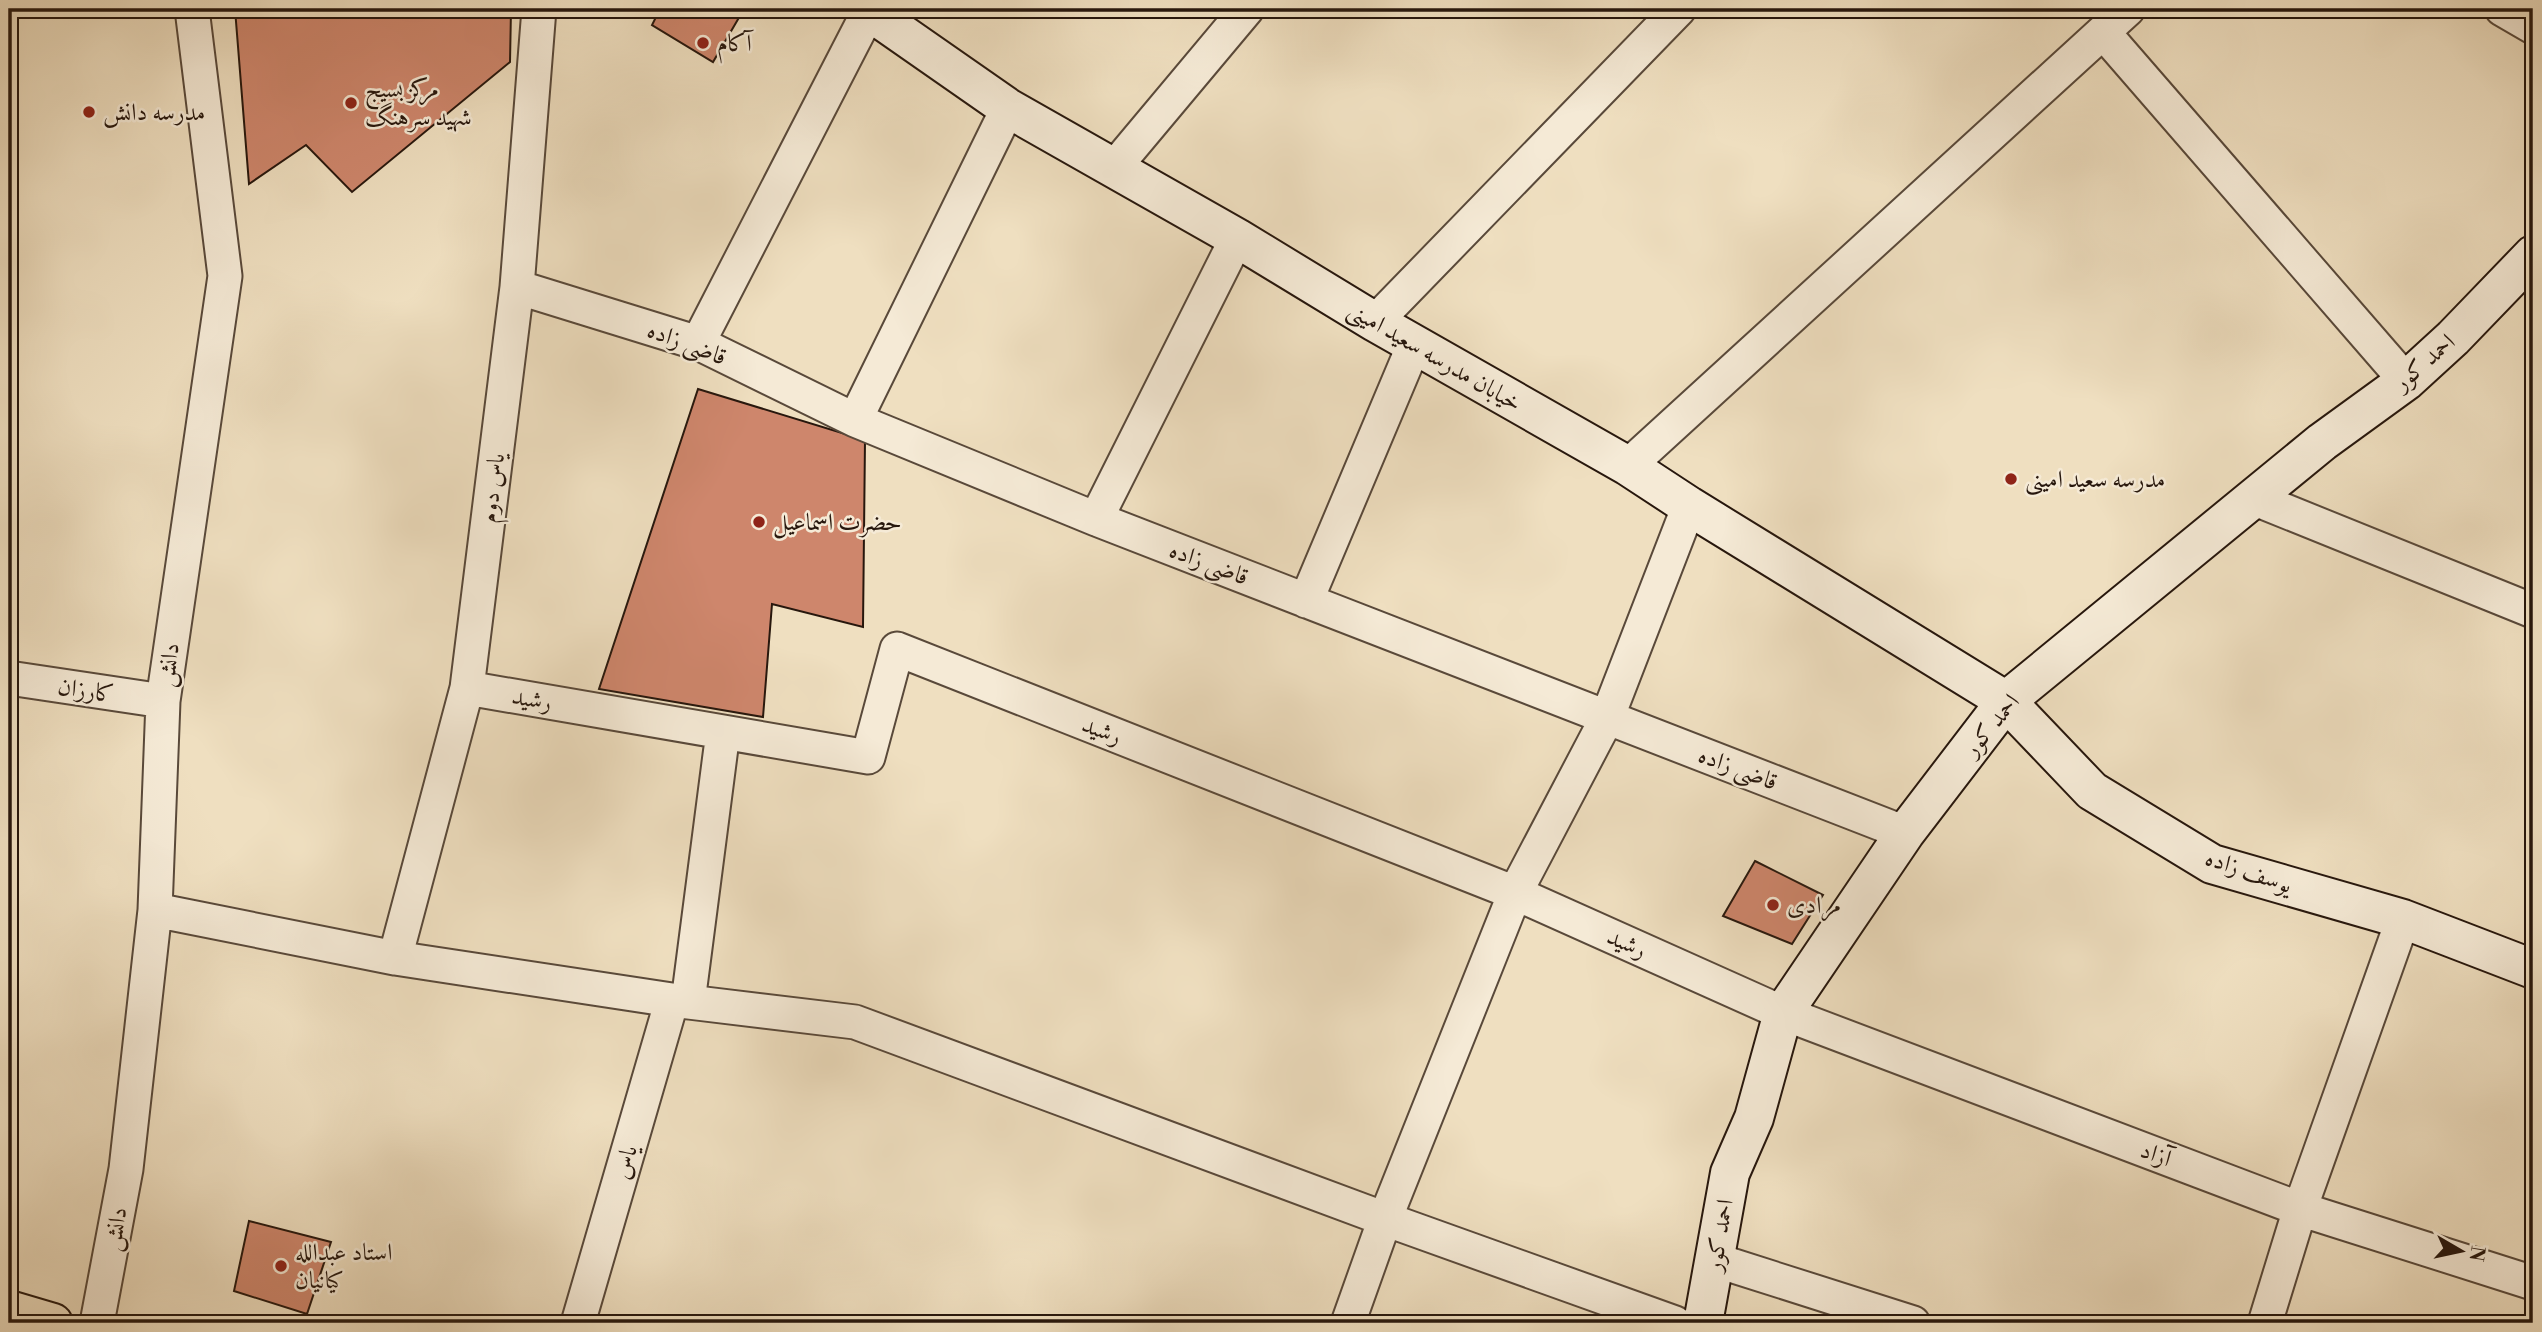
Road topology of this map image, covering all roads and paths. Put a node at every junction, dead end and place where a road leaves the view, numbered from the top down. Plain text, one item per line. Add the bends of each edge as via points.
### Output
1 (192, 9) edge
2 (539, 9) edge
3 (1247, 9) edge
4 (1679, 9) edge
5 (2128, 9) edge
6 (2502, 9) edge
7 (868, 10) edge
8 (2533, 27) edge
9 (2103, 32) junction
10 (1008, 108) junction
11 (1113, 169) junction
12 (1237, 238) junction
13 (2533, 255) edge
14 (517, 287) junction
15 (1375, 322) junction
16 (698, 343) junction
17 (1415, 345) junction
18 (2406, 381) junction
19 (855, 420) junction
20 (1628, 466) junction
21 (2253, 498) junction
22 (1689, 506) junction
23 (1096, 519) junction
24 (1306, 601) junction
25 (2533, 611) edge
26 (9, 678) edge
27 (467, 688) junction
28 (163, 701) junction
29 (2006, 701) junction
30 (1607, 718) junction
31 (723, 732) junction
32 (1905, 833) junction
33 (1514, 892) junction
34 (155, 910) junction
35 (2403, 919) junction
36 (395, 958) junction
37 (2533, 969) edge
38 (680, 1001) junction
39 (1783, 1013) junction
40 (2300, 1209) junction
41 (1385, 1219) junction
42 (1715, 1261) junction
43 (2533, 1283) edge
44 (9, 1310) edge
45 (53, 1323) edge
46 (97, 1323) edge
47 (578, 1323) edge
48 (1348, 1323) edge
49 (1675, 1323) edge
50 (1703, 1323) edge
51 (1913, 1323) edge
52 (2265, 1323) edge

1 - 28 street, دانش via 225,276
2 - 14 street, یاس دوم
3 - 11 street
4 - 15 street
5 - 9 street
6 - 8 street
7 - 10 street, خیابان مدرسه سعید امینی
7 - 16 street
9 - 18 street
9 - 20 street
10 - 11 street, خیابان مدرسه سعید امینی
10 - 19 street
11 - 12 street, خیابان مدرسه سعید امینی
12 - 15 street, خیابان مدرسه سعید امینی
12 - 23 street
13 - 18 street, احمد کور
14 - 16 street, قاضی زاده
14 - 27 street, یاس دوم
15 - 17 street, خیابان مدرسه سعید امینی
16 - 19 street, قاضی زاده
17 - 20 street, خیابان مدرسه سعید امینی
17 - 24 street
18 - 21 street, احمد کور
19 - 23 street, قاضی زاده
20 - 22 street, خیابان مدرسه سعید امینی
21 - 25 street
21 - 29 street, احمد کور
22 - 29 street, خیابان مدرسه سعید امینی
22 - 30 street
23 - 24 street, قاضی زاده
24 - 30 street, قاضی زاده
26 - 28 street, کارزان
27 - 31 street, رشید
27 - 36 street, یاس دوم
28 - 34 street, دانش
29 - 32 street, احمد کور
29 - 35 street, یوسف زاده via 2092,791 2212,864
30 - 32 street, قاضی زاده
30 - 33 street
31 - 33 street, رشید via 868,757 897,649
31 - 38 street, یاس
32 - 39 street, احمد کور
33 - 39 street, رشید
33 - 41 street
34 - 36 street
34 - 46 street, دانش via 125,1169
35 - 37 street, یوسف زاده
35 - 40 street
36 - 38 street
38 - 41 street via 855,1022
38 - 47 street, یاس
39 - 40 street, آزاد
39 - 42 street, احمد کور via 1754,1118 1730,1173
40 - 43 street, آزاد
40 - 52 street
41 - 48 street
41 - 49 street
42 - 50 street, احمد کور
42 - 51 street
44 - 45 main road

